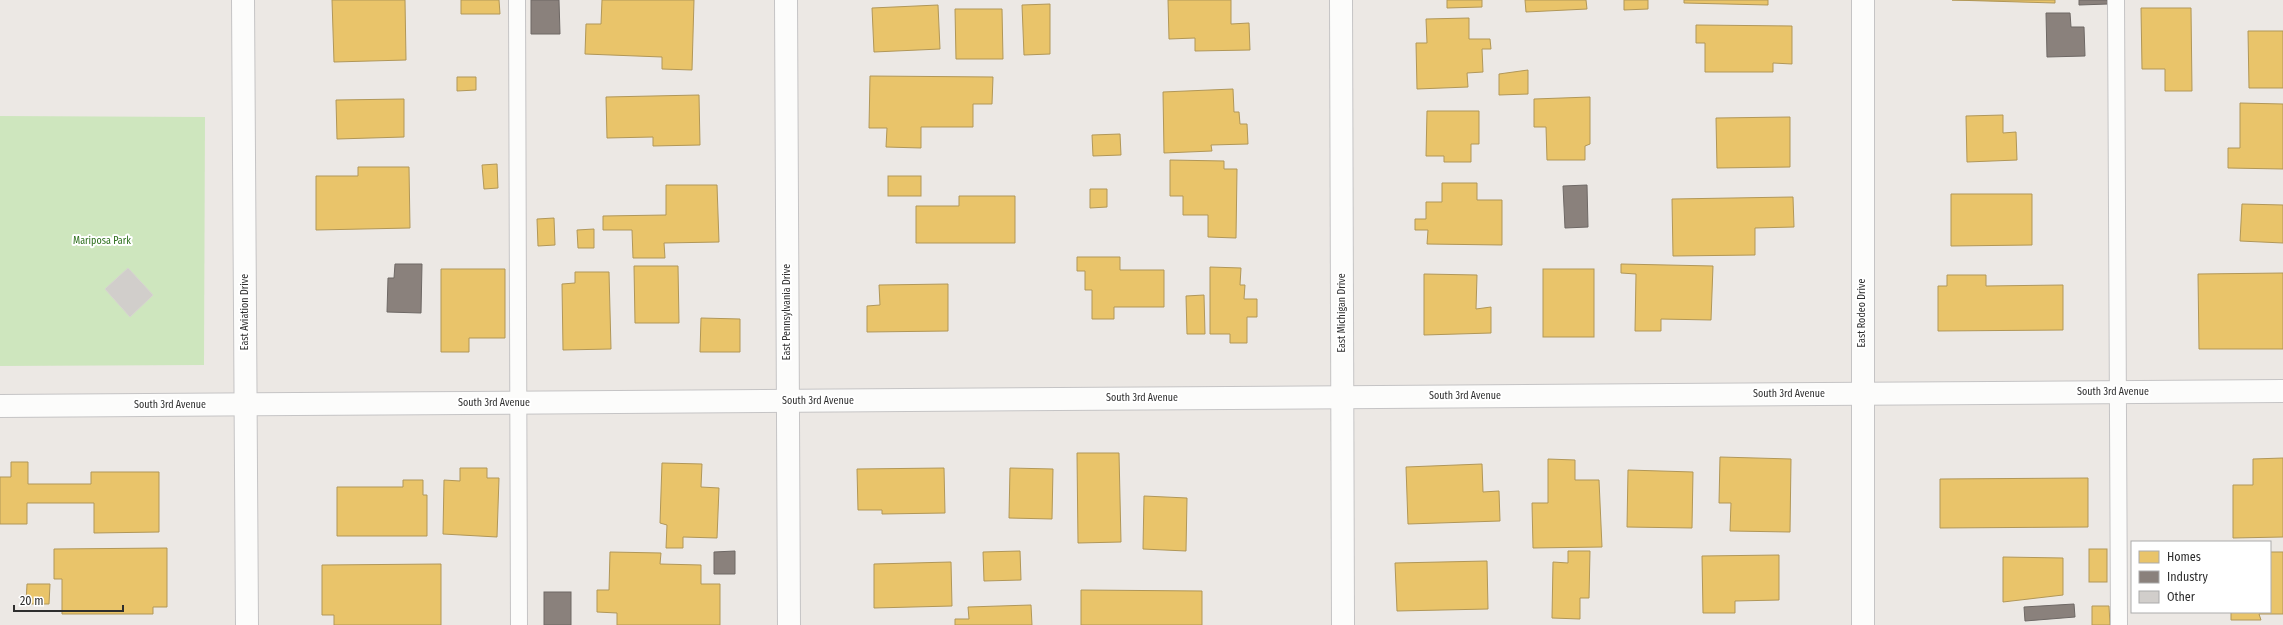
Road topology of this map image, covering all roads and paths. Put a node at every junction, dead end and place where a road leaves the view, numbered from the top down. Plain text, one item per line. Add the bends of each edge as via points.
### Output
1 (243, 0) edge
2 (516, 0) edge
3 (786, 0) edge
4 (1341, 0) edge
5 (1863, 0) edge
6 (2116, 0) edge
7 (2283, 391) edge
8 (2118, 392) junction
9 (1862, 394) junction
10 (1342, 397) junction
11 (788, 401) junction
12 (518, 402) junction
13 (245, 404) junction
14 (0, 406) edge
15 (246, 625) edge
16 (518, 625) edge
17 (789, 625) edge
18 (1343, 625) edge
19 (1863, 625) edge
20 (2119, 625) edge

1 - 13 street, East Aviation Drive
2 - 12 lane
3 - 11 street, East Pennsylvania Drive
4 - 10 street, East Michigan Drive
5 - 9 street, East Rodeo Drive
6 - 8 lane
7 - 8 street, South 3rd Avenue
8 - 9 street, South 3rd Avenue
8 - 20 lane
9 - 10 street, South 3rd Avenue
9 - 19 street, East Rodeo Drive
10 - 11 street, South 3rd Avenue
10 - 18 street, East Michigan Drive
11 - 12 street, South 3rd Avenue
11 - 17 street, East Pennsylvania Drive
12 - 13 street, South 3rd Avenue
12 - 16 lane
13 - 14 street, South 3rd Avenue
13 - 15 street, East Aviation Drive

